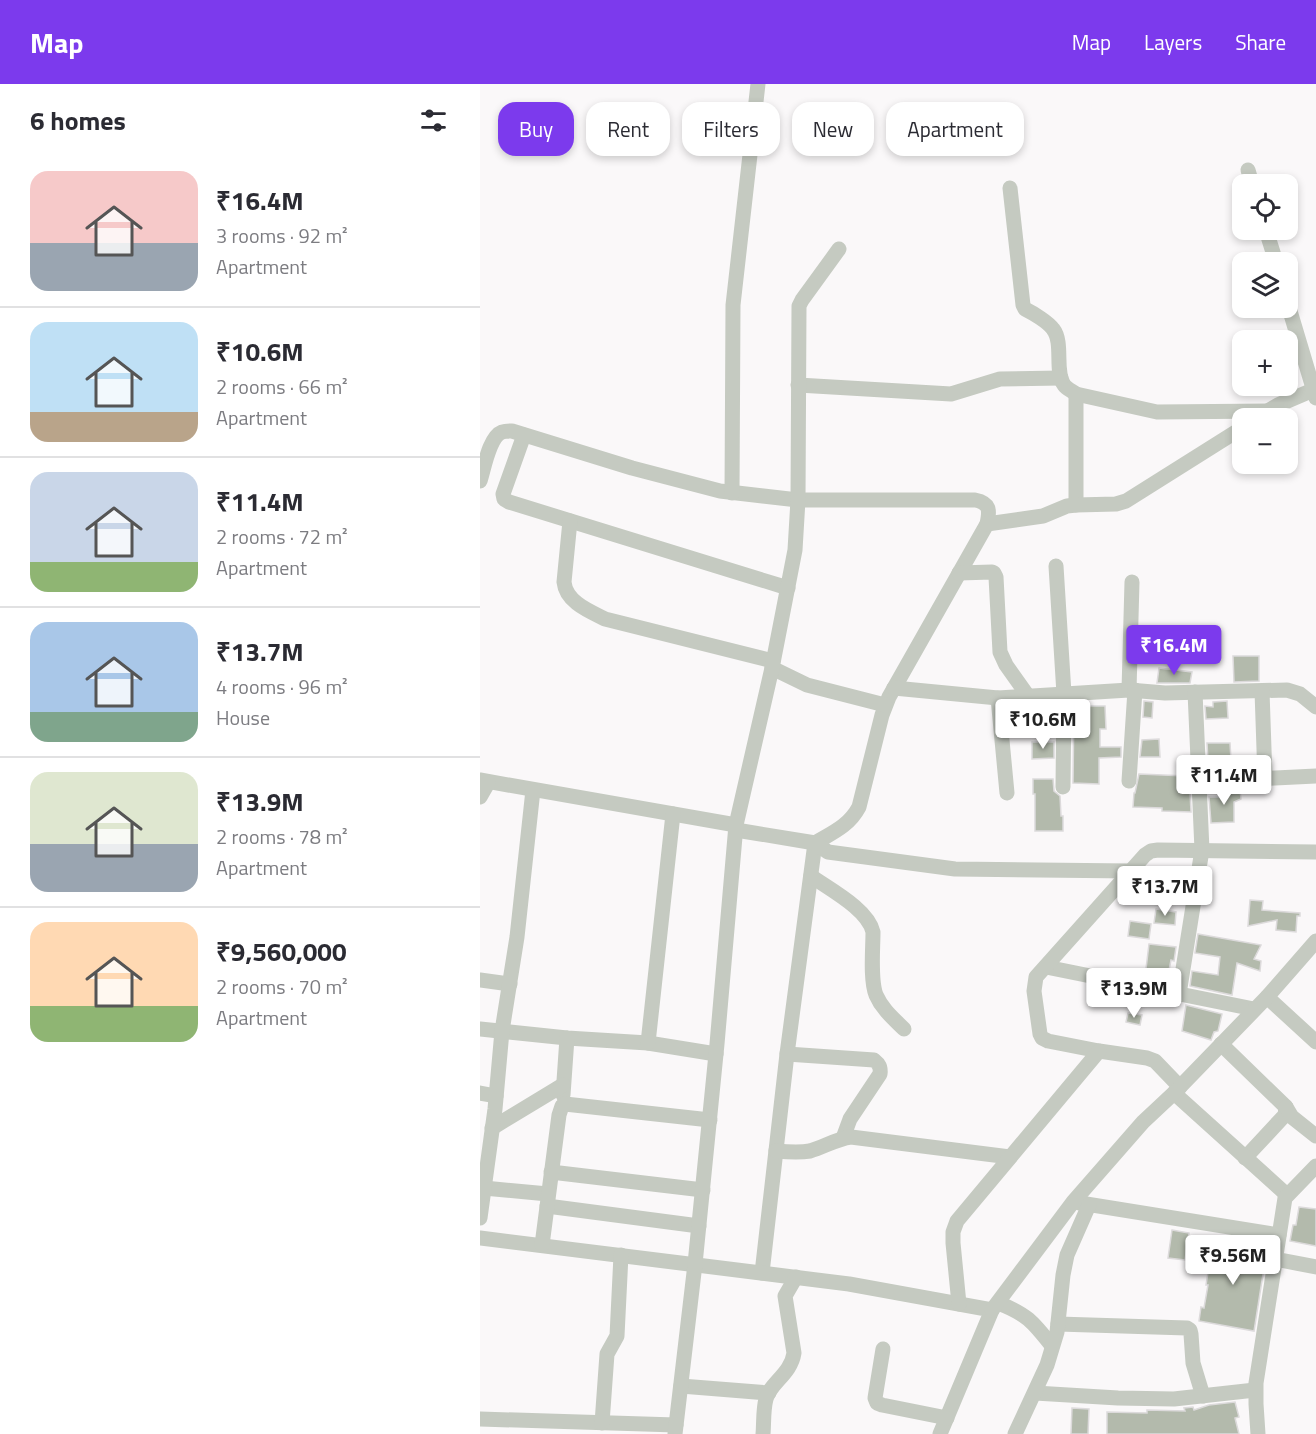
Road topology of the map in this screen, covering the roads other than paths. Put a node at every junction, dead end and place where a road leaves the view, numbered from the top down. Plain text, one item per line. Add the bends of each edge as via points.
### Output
1 (758, 84) edge
2 (1010, 188) dead end
3 (839, 249) dead end
4 (1292, 318) edge
5 (1061, 378) junction
6 (798, 385) junction
7 (1314, 387) edge
8 (1076, 394) junction
9 (1276, 408) edge
10 (1232, 414) edge
11 (1232, 434) edge
12 (524, 435) junction
13 (480, 481) edge
14 (732, 493) junction
15 (798, 500) junction
16 (1076, 505) junction
17 (570, 521) junction
18 (987, 524) junction
19 (1056, 566) dead end
20 (959, 573) junction
21 (1132, 582) dead end
22 (788, 588) junction
23 (772, 664) junction
24 (894, 688) junction
25 (1132, 690) junction
26 (1262, 691) junction
27 (1195, 692) junction
28 (1064, 694) junction
29 (1028, 696) junction
30 (998, 698) junction
31 (885, 705) junction
32 (1316, 706) edge
33 (1316, 776) edge
34 (1265, 778) junction
35 (1129, 781) dead end
36 (484, 782) edge
37 (1199, 782) junction
38 (1063, 787) dead end
39 (533, 790) junction
40 (1007, 792) dead end
41 (480, 797) edge
42 (674, 814) junction
43 (736, 827) junction
44 (815, 843) junction
45 (1202, 850) junction
46 (1316, 852) edge
47 (1131, 871) junction
48 (811, 876) junction
49 (1316, 941) edge
50 (1046, 967) junction
51 (480, 980) edge
52 (510, 984) junction
53 (1179, 994) junction
54 (1267, 997) junction
55 (1254, 1009) junction
56 (480, 1029) edge
57 (904, 1029) dead end
58 (502, 1031) junction
59 (567, 1038) junction
60 (1316, 1042) edge
61 (648, 1043) junction
62 (1221, 1044) junction
63 (1099, 1051) junction
64 (716, 1054) junction
65 (787, 1054) junction
66 (563, 1085) junction
67 (1177, 1090) junction
68 (480, 1093) edge
69 (496, 1096) junction
70 (562, 1106) junction
71 (1286, 1107) junction
72 (710, 1120) junction
73 (492, 1128) junction
74 (1316, 1136) edge
75 (843, 1138) junction
76 (776, 1151) junction
77 (1010, 1157) junction
78 (484, 1158) edge
79 (1245, 1158) junction
80 (1316, 1166) edge
81 (551, 1172) junction
82 (484, 1188) junction
83 (703, 1190) junction
84 (1287, 1196) junction
85 (548, 1200) junction
86 (1081, 1203) junction
87 (480, 1218) edge
88 (699, 1226) junction
89 (1279, 1235) junction
90 (480, 1238) edge
91 (542, 1245) junction
92 (621, 1255) junction
93 (1275, 1259) junction
94 (695, 1264) junction
95 (1316, 1267) edge
96 (762, 1273) junction
97 (796, 1277) junction
98 (959, 1304) junction
99 (995, 1306) junction
100 (1058, 1324) junction
101 (1052, 1346) junction
102 (883, 1349) dead end
103 (681, 1386) junction
104 (1255, 1390) junction
105 (769, 1393) junction
106 (1035, 1393) junction
107 (1203, 1396) junction
108 (947, 1418) junction
109 (480, 1419) edge
110 (602, 1423) junction
111 (555, 1428) edge
112 (676, 1429) edge
113 (763, 1434) edge
114 (940, 1434) edge
115 (1015, 1434) edge
116 (1258, 1434) edge

1 - 14 street via 733,305
2 - 5 street via 1023,306 1052,328 1058,343
3 - 6 street via 799,306
4 - 7 street
5 - 6 street via 1000,379 951,394
5 - 8 street
6 - 15 street
7 - 9 street
8 - 10 street via 1157,412
8 - 16 street
11 - 16 street via 1126,501
12 - 13 street via 502,432 495,438
12 - 14 street
12 - 17 street via 504,499
14 - 15 street
15 - 18 street via 975,500 987,506
15 - 22 street
16 - 18 street via 1043,516
17 - 22 street
17 - 23 street via 564,582 572,599 605,619
18 - 20 street
19 - 28 street
20 - 24 street
20 - 29 street via 994,573 1000,652
21 - 25 street
22 - 23 street
23 - 31 street via 807,685
23 - 43 street
24 - 30 street
24 - 31 street
25 - 27 street
25 - 28 street
25 - 35 street
26 - 27 street
26 - 32 street via 1287,690
26 - 34 street
27 - 37 street
28 - 29 street
28 - 38 street
29 - 30 street
30 - 40 street
31 - 44 street via 854,817
33 - 34 street
34 - 37 street
36 - 39 street
36 - 41 street
37 - 45 street
39 - 42 street
39 - 52 street
42 - 43 street
42 - 61 street
43 - 44 street
43 - 64 street
44 - 47 street via 828,852 944,868
44 - 48 street
45 - 46 street
45 - 47 street via 1151,851
45 - 53 street
47 - 50 street
48 - 57 street via 861,911 871,924 877,996
48 - 65 street
49 - 54 street
50 - 53 street
50 - 63 street via 1036,977 1034,991 1042,1038
51 - 52 street
52 - 58 street
53 - 55 street
54 - 55 street
54 - 60 street
55 - 62 street
56 - 58 street
58 - 59 street
58 - 69 street
59 - 61 street
59 - 66 street
61 - 64 street
62 - 67 street
62 - 71 street
63 - 67 street via 1155,1061
63 - 77 street
64 - 72 street
65 - 75 street via 874,1060 879,1064 880,1074 850,1119
65 - 76 street
66 - 70 street
66 - 73 street
67 - 79 street
67 - 86 street via 1143,1122
68 - 69 street
69 - 73 street
70 - 72 street
70 - 81 street
71 - 74 street
71 - 79 street via 1285,1115
72 - 83 street
73 - 78 street
75 - 76 street via 811,1151
75 - 77 street
76 - 96 street
77 - 98 street via 957,1221 953,1232
78 - 82 street
79 - 84 street
80 - 84 street
81 - 83 street
81 - 85 street
82 - 85 street
82 - 87 street
83 - 88 street
84 - 89 street
85 - 88 street
85 - 91 street
86 - 89 street
86 - 99 street
86 - 100 street via 1063,1275
88 - 94 street
89 - 93 street
90 - 91 street
91 - 92 street
92 - 94 street
92 - 110 street via 617,1335 607,1354
93 - 95 street
93 - 104 street
94 - 96 street
94 - 103 street
96 - 97 street
97 - 98 street
97 - 105 street via 785,1296 793,1360
98 - 99 street
99 - 101 street via 1023,1314
99 - 108 street
100 - 101 street
100 - 107 street via 1187,1328
101 - 106 street
102 - 108 street via 877,1403
103 - 105 street
103 - 112 street
104 - 107 street
104 - 116 street
105 - 113 street
106 - 107 street via 1174,1400
106 - 115 street
108 - 114 street
109 - 111 street
110 - 111 street
110 - 112 street

